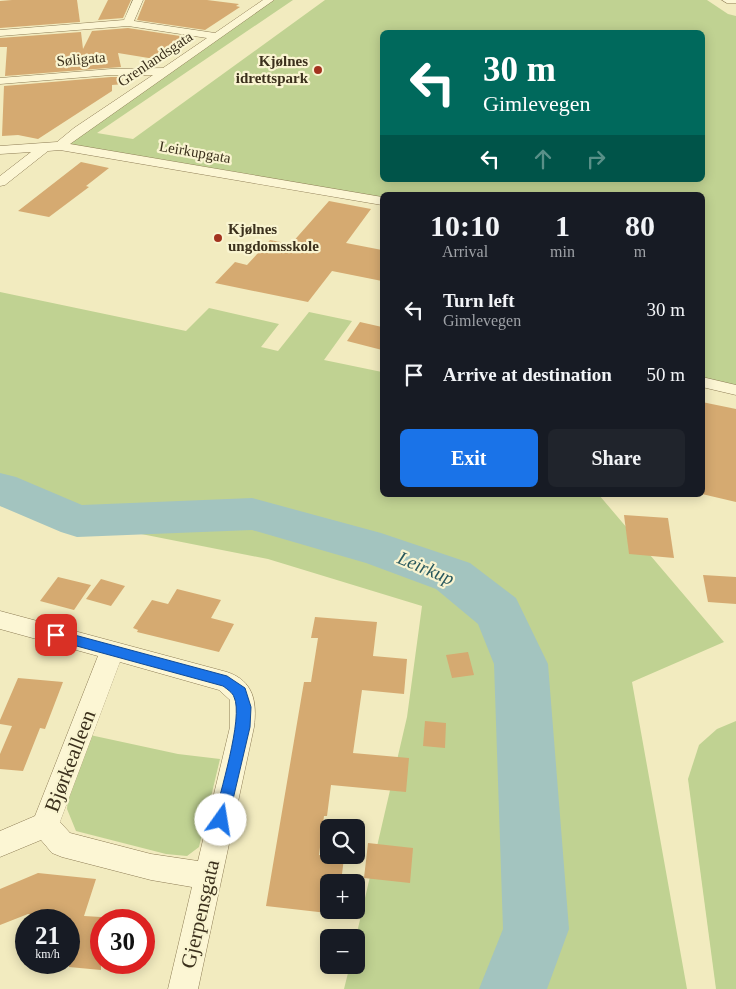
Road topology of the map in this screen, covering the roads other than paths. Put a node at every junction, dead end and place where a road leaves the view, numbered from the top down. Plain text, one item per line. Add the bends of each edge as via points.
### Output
1 (138, 0) edge
2 (269, 0) edge
3 (727, 0) edge
4 (736, 0) edge
5 (128, 23) junction
6 (0, 34) edge
7 (216, 36) junction
8 (165, 71) junction
9 (0, 81) edge
10 (60, 146) junction
11 (45, 147) junction
12 (0, 150) edge
13 (0, 182) edge
14 (380, 201) edge
15 (705, 383) edge
16 (736, 390) edge
17 (0, 620) edge
18 (112, 650) junction
19 (45, 825) junction
20 (0, 844) edge
21 (208, 876) junction
22 (183, 989) edge

1 - 5 street
2 - 7 street, Grenlandsgata
3 - 4 street
5 - 6 street
5 - 7 street
7 - 8 street, Grenlandsgata
8 - 9 street, Søligata
8 - 10 street, Grenlandsgata
10 - 11 street, Leirkupgata
10 - 14 street, Leirkupgata
11 - 12 street, Leirkupgata
11 - 13 street
15 - 16 street
17 - 18 street
18 - 19 street, Bjørkealleen
18 - 21 street, Gjerpensgata via 227,682 240,692 244,707 242,727
19 - 20 street, Bjørkealleen
19 - 21 street via 62,844 151,867
21 - 22 street, Gjerpensgata

